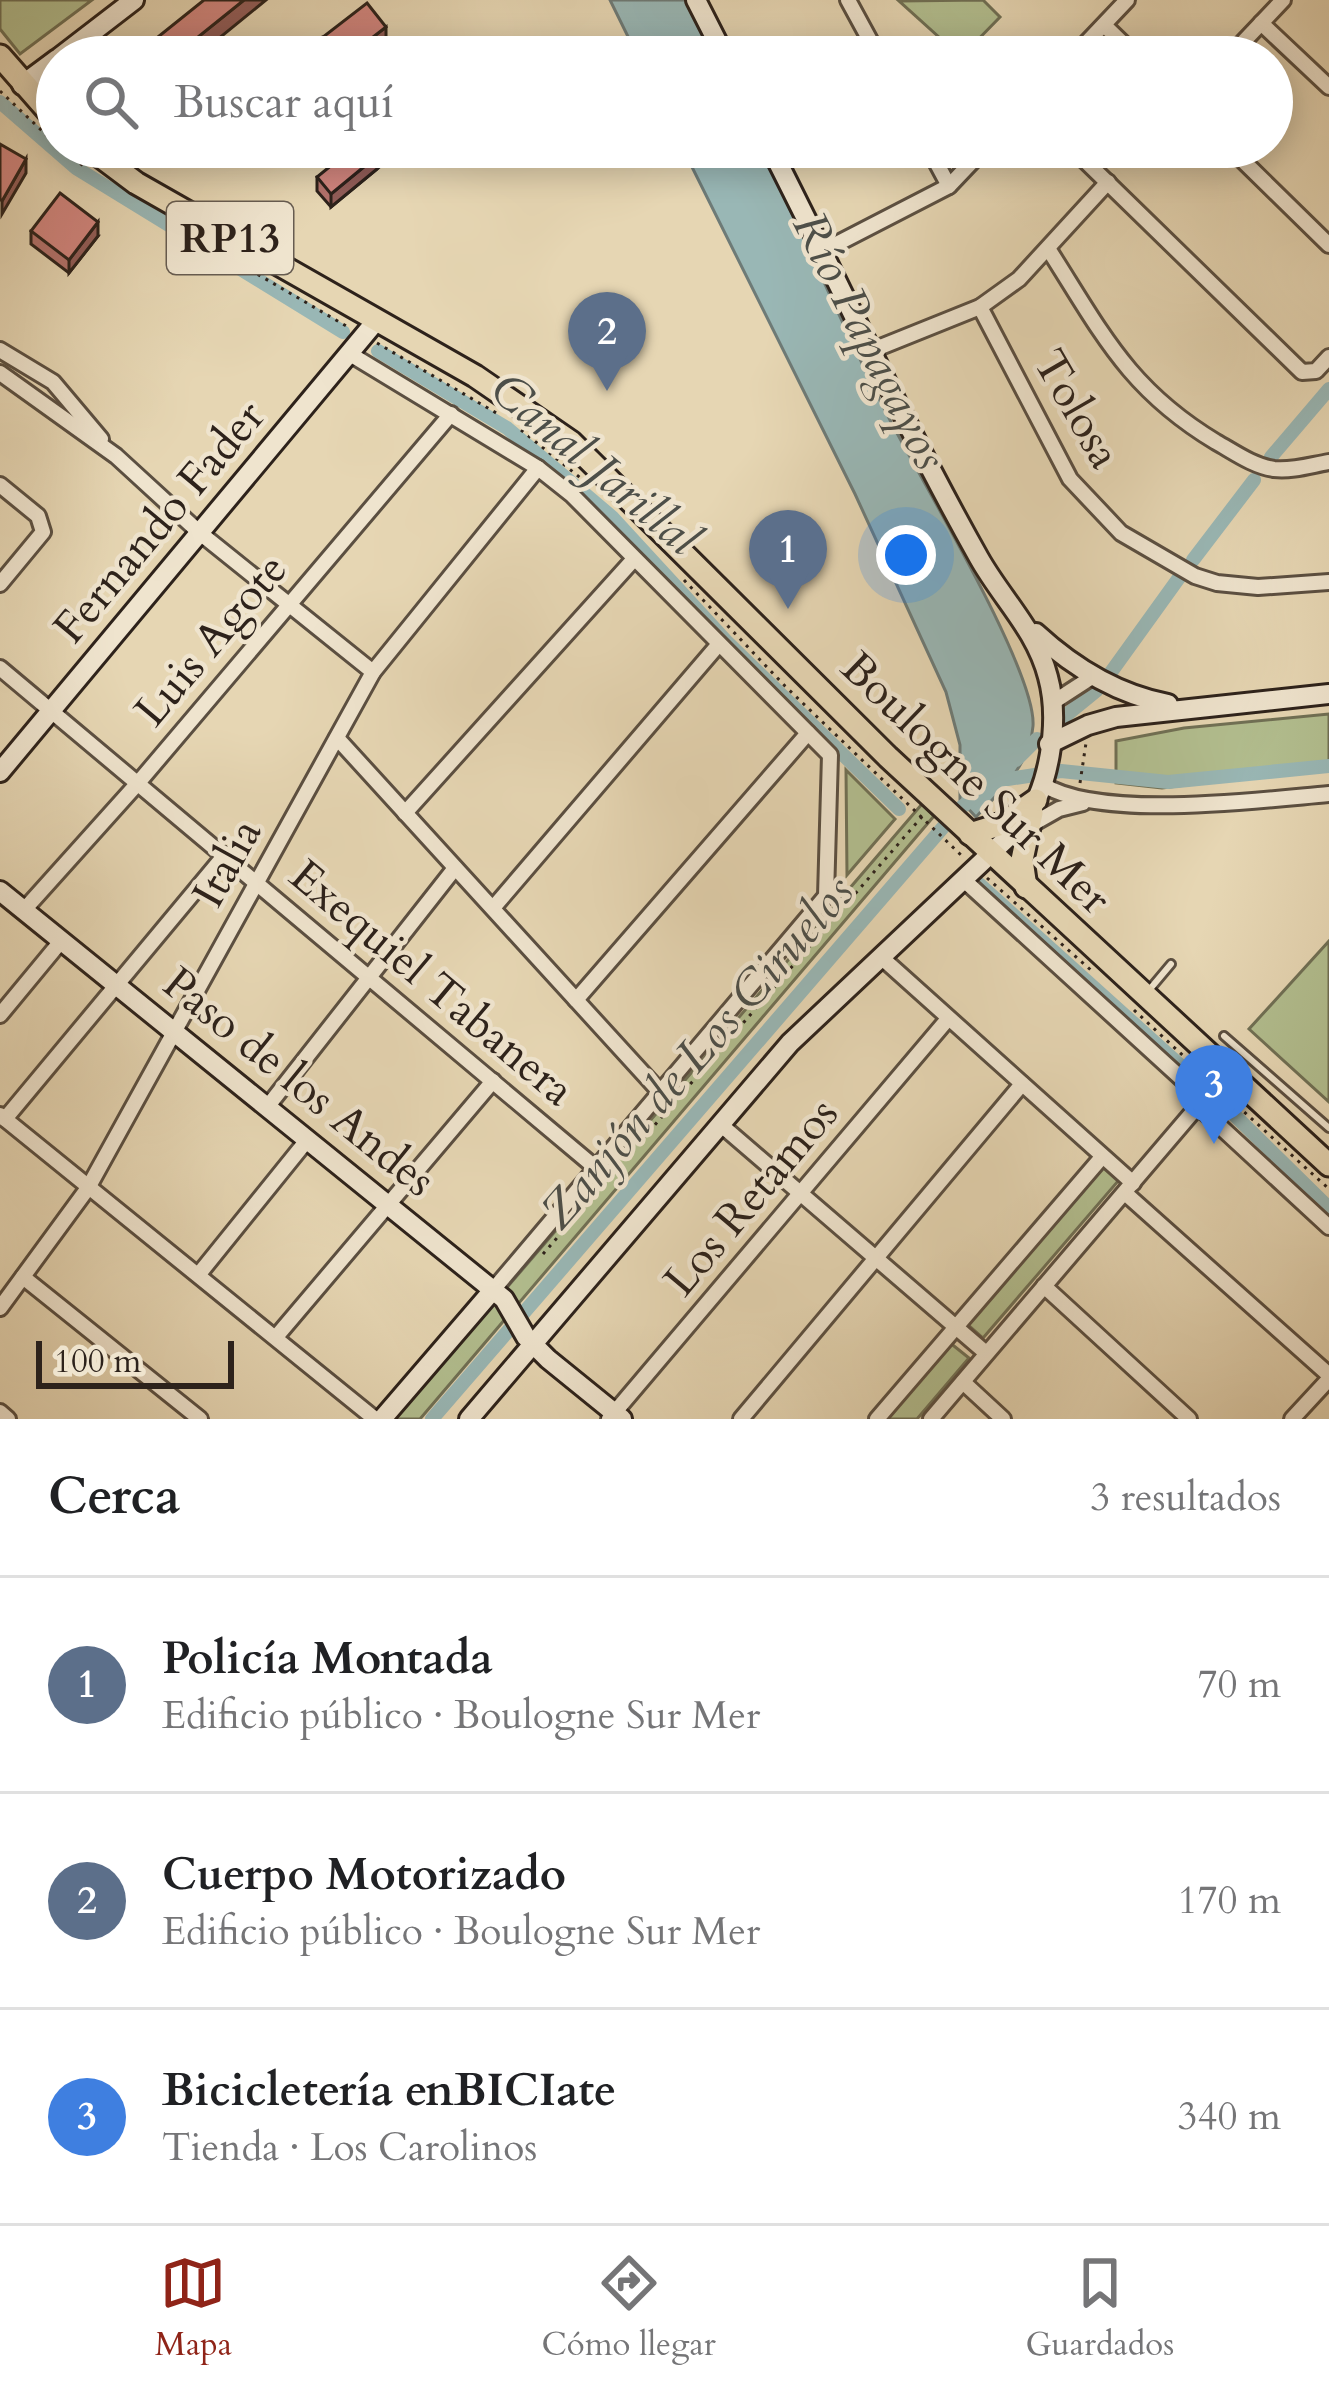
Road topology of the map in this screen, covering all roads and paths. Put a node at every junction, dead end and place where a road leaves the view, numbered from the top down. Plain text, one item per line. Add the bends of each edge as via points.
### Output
1 (134, 0) edge
2 (696, 0) edge
3 (848, 0) edge
4 (1127, 0) edge
5 (1283, 0) edge
6 (1261, 23) junction
7 (1104, 25) junction
8 (98, 29) junction
9 (88, 36) edge
10 (96, 36) edge
11 (714, 36) edge
12 (868, 36) edge
13 (1093, 36) edge
14 (1115, 36) edge
15 (1249, 36) edge
16 (1275, 36) edge
17 (1293, 53) edge
18 (0, 56) edge
19 (1329, 87) edge
20 (11, 88) edge
21 (36, 106) edge
22 (36, 119) edge
23 (114, 168) edge
24 (781, 168) edge
25 (939, 168) edge
26 (966, 168) edge
27 (1093, 168) edge
28 (1251, 168) edge
29 (1108, 182) junction
30 (949, 186) junction
31 (1329, 244) edge
32 (1049, 250) junction
33 (823, 251) junction
34 (980, 307) junction
35 (376, 321) junction
36 (0, 350) edge
37 (873, 350) junction
38 (350, 354) junction
39 (1329, 357) edge
40 (0, 373) edge
41 (451, 413) junction
42 (116, 456) junction
43 (1329, 462) edge
44 (538, 468) junction
45 (0, 485) edge
46 (200, 533) junction
47 (634, 559) junction
48 (1329, 582) edge
49 (0, 584) edge
50 (291, 604) junction
51 (1024, 622) junction
52 (719, 644) junction
53 (0, 668) edge
54 (374, 672) junction
55 (1092, 677) junction
56 (1329, 694) edge
57 (1052, 703) junction
58 (1188, 707) junction
59 (51, 710) junction
60 (1088, 725) junction
61 (808, 733) junction
62 (337, 738) junction
63 (1048, 750) junction
64 (0, 772) edge
65 (1080, 783) dead end
66 (138, 784) junction
67 (1329, 794) edge
68 (1036, 800) junction
69 (1112, 801) junction
70 (928, 810) junction
71 (405, 813) junction
72 (970, 834) junction
73 (224, 856) junction
74 (455, 868) junction
75 (979, 868) junction
76 (258, 883) junction
77 (1026, 887) junction
78 (0, 892) edge
79 (493, 908) junction
80 (24, 910) junction
81 (62, 940) junction
82 (880, 957) junction
83 (1172, 964) dead end
84 (1098, 975) dead end
85 (369, 976) junction
86 (118, 984) junction
87 (576, 1000) junction
88 (1136, 1000) junction
89 (0, 1015) edge
90 (947, 1020) junction
91 (175, 1030) junction
92 (1224, 1036) dead end
93 (1221, 1079) junction
94 (493, 1081) junction
95 (1022, 1084) junction
96 (662, 1093) junction
97 (1202, 1103) junction
98 (268, 1106) junction
99 (2, 1117) edge
100 (720, 1124) junction
101 (1329, 1128) edge
102 (308, 1139) junction
103 (1102, 1156) junction
104 (1329, 1165) edge
105 (597, 1169) junction
106 (88, 1188) junction
107 (1129, 1188) junction
108 (1329, 1190) edge
109 (801, 1195) junction
110 (388, 1205) junction
111 (1329, 1227) edge
112 (545, 1251) dead end
113 (874, 1261) junction
114 (199, 1274) junction
115 (23, 1277) junction
116 (1043, 1286) junction
117 (493, 1290) junction
118 (0, 1308) edge
119 (953, 1329) junction
120 (276, 1337) junction
121 (530, 1341) junction
122 (986, 1353) junction
123 (1329, 1377) edge
124 (963, 1382) junction
125 (0, 1412) edge
126 (615, 1417) edge
127 (8, 1419) edge
128 (200, 1419) edge
129 (379, 1419) edge
130 (469, 1419) edge
131 (741, 1419) edge
132 (877, 1419) edge
133 (931, 1419) edge
134 (1003, 1419) edge
135 (1189, 1419) edge
136 (1292, 1419) edge

1 - 8 street
2 - 11 street
3 - 12 street
4 - 7 street
5 - 6 street
6 - 15 street
6 - 16 street
7 - 13 street
7 - 14 street
8 - 9 street
8 - 10 street
17 - 19 street
18 - 20 main road
20 - 21 main road
20 - 22 path
23 - 35 main road, Boulogne Sur Mer / RP13
24 - 33 street
25 - 30 street
26 - 30 street
27 - 29 street
28 - 31 street
29 - 32 street
29 - 39 street via 1302,372
30 - 33 street
32 - 34 street
32 - 43 street via 1121,363 1161,406 1246,460 1291,470
33 - 37 street
34 - 37 street
34 - 48 street, Tolosa via 1070,479 1121,533 1217,583
35 - 38 street, Fernando Fader
35 - 70 main road, Boulogne Sur Mer / RP13 via 499,390 588,457
36 - 42 street via 52,382
37 - 51 street via 979,557
38 - 41 street
38 - 46 street, Fernando Fader
40 - 42 street
41 - 44 street
41 - 50 street, Luis Agote
42 - 46 street
44 - 47 street
44 - 54 street, Italia
45 - 49 street via 38,516 43,532
46 - 50 street
46 - 59 street, Fernando Fader
47 - 52 street
47 - 71 street
50 - 54 street
50 - 66 street, Luis Agote
51 - 55 street
51 - 57 street
52 - 61 street
52 - 79 street
53 - 59 street, Exequiel Tabanera
54 - 62 street, Italia
55 - 57 street
55 - 58 street
56 - 58 street
57 - 63 street
58 - 60 street
59 - 64 street, Fernando Fader
59 - 66 street, Exequiel Tabanera
60 - 63 street
60 - 65 path
61 - 87 street
61 - 96 street via 830,755 826,896
62 - 71 street
62 - 76 street, Italia
63 - 68 street
66 - 73 street, Exequiel Tabanera
66 - 80 street, Luis Agote
67 - 69 street via 1173,806
68 - 69 street
68 - 69 street via 1058,809
68 - 72 main road
68 - 75 street
68 - 77 main road via 1022,860
70 - 72 main road, Boulogne Sur Mer / RP13
70 - 75 path via 951,848
70 - 112 path
71 - 74 street
72 - 75 main road, Boulogne Sur Mer / RP13
73 - 76 street, Exequiel Tabanera
73 - 86 street
74 - 79 street
74 - 85 street
75 - 77 main road, Boulogne Sur Mer / RP13
75 - 82 street
75 - 84 path
75 - 97 street
76 - 85 street, Exequiel Tabanera
76 - 91 street, Italia
77 - 88 main road, Boulogne Sur Mer / RP13
78 - 80 street, Paso de los Andes
79 - 87 street
80 - 81 street, Paso de los Andes
81 - 86 street, Paso de los Andes
81 - 89 street
82 - 90 street
82 - 100 street
83 - 88 lane
85 - 94 street, Exequiel Tabanera
85 - 98 street
86 - 91 street, Paso de los Andes
86 - 99 street
87 - 96 street
88 - 93 main road, Boulogne Sur Mer / RP13
88 - 93 path
90 - 95 street
90 - 109 street, Los Retamos
91 - 98 street, Paso de los Andes
91 - 106 street, Italia
92 - 101 lane
93 - 97 street
93 - 104 main road, Boulogne Sur Mer / RP13
93 - 108 path
94 - 105 street, Exequiel Tabanera
94 - 110 street
95 - 103 street
95 - 113 street
96 - 105 street
97 - 107 street
97 - 111 street
98 - 102 street, Paso de los Andes
99 - 106 street
100 - 109 street
100 - 121 street
102 - 110 street, Paso de los Andes
102 - 114 street
103 - 107 street
103 - 119 street
105 - 117 street
106 - 114 street
106 - 115 street, Italia
107 - 116 street
107 - 123 street
109 - 113 street
109 - 126 street, Los Retamos
110 - 117 street, Paso de los Andes
110 - 120 street
113 - 119 street
113 - 131 street
114 - 120 street
115 - 118 street, Italia
115 - 128 street
116 - 122 street
116 - 135 street
117 - 121 street, Paso de los Andes
117 - 129 street
119 - 122 street
119 - 132 street
120 - 129 street
121 - 126 street
121 - 130 street
122 - 124 street
123 - 136 street
124 - 133 street
124 - 134 street
125 - 127 street

